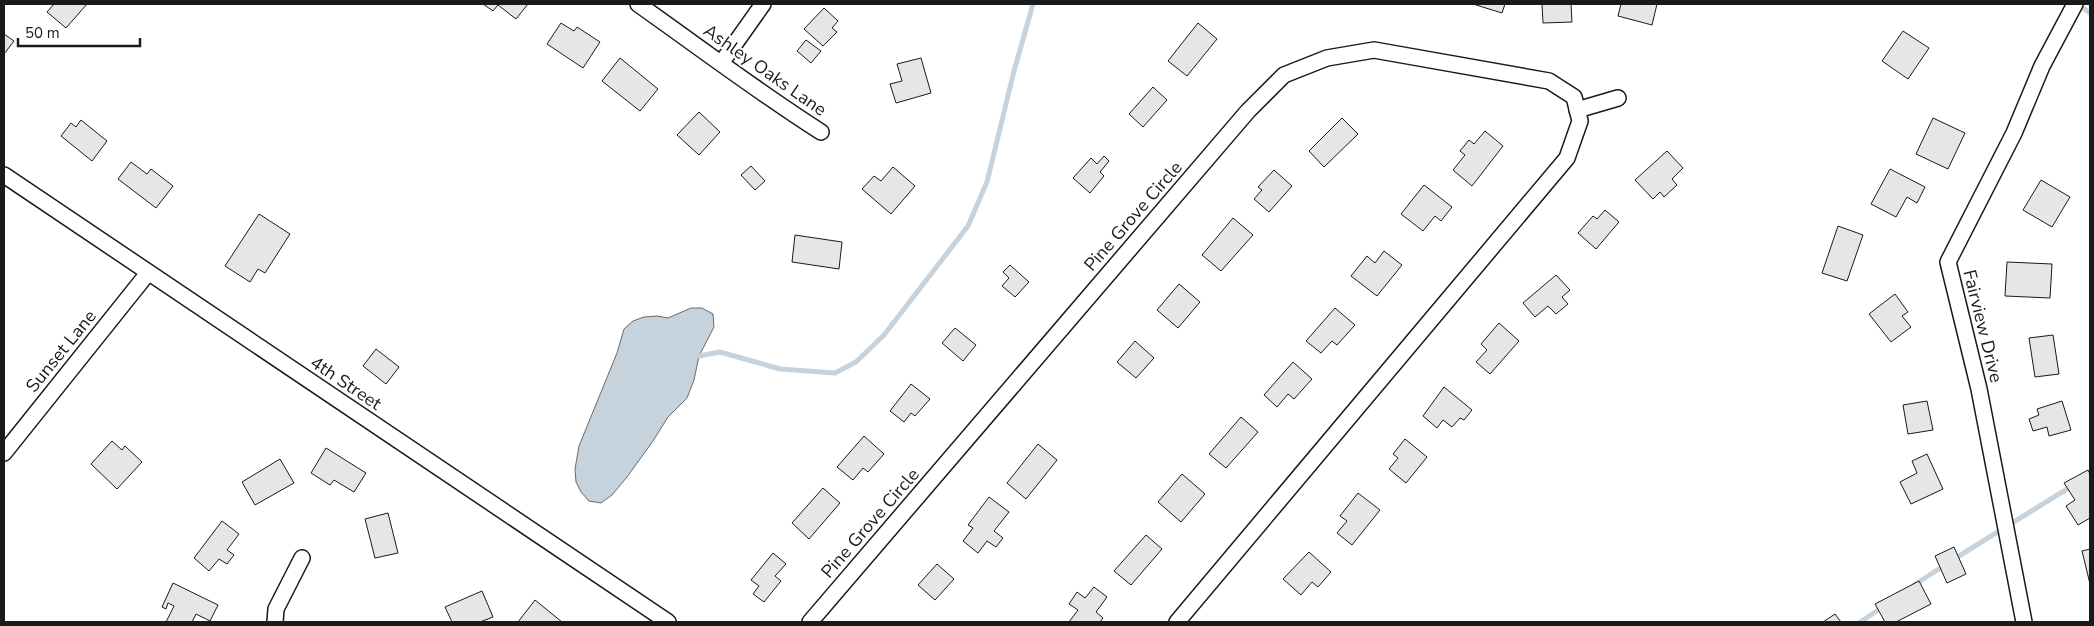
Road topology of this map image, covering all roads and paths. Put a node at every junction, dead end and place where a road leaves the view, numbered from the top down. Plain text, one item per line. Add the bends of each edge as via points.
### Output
1 (638, 4) edge
2 (763, 4) edge
3 (2075, 4) edge
4 (722, 62) junction
5 (1618, 98) dead end
6 (1577, 110) junction
7 (822, 132) dead end
8 (4, 175) edge
9 (148, 273) junction
10 (4, 453) edge
11 (302, 558) dead end
12 (275, 622) edge
13 (668, 622) edge
14 (810, 622) edge
15 (1177, 622) edge
16 (2024, 622) edge

1 - 4 street, Ashley Oaks Lane
2 - 4 street
3 - 16 street, Fairview Drive via 1948,262 1979,389
4 - 7 street, Ashley Oaks Lane via 769,99
5 - 6 street
6 - 14 street, Pine Grove Circle via 1574,97 1548,81 1374,50 1327,58 1284,75 1248,111
6 - 15 street via 1580,121 1567,158
8 - 9 street, 4th Street
9 - 10 street, Sunset Lane
9 - 13 street, 4th Street
11 - 12 street via 276,610

